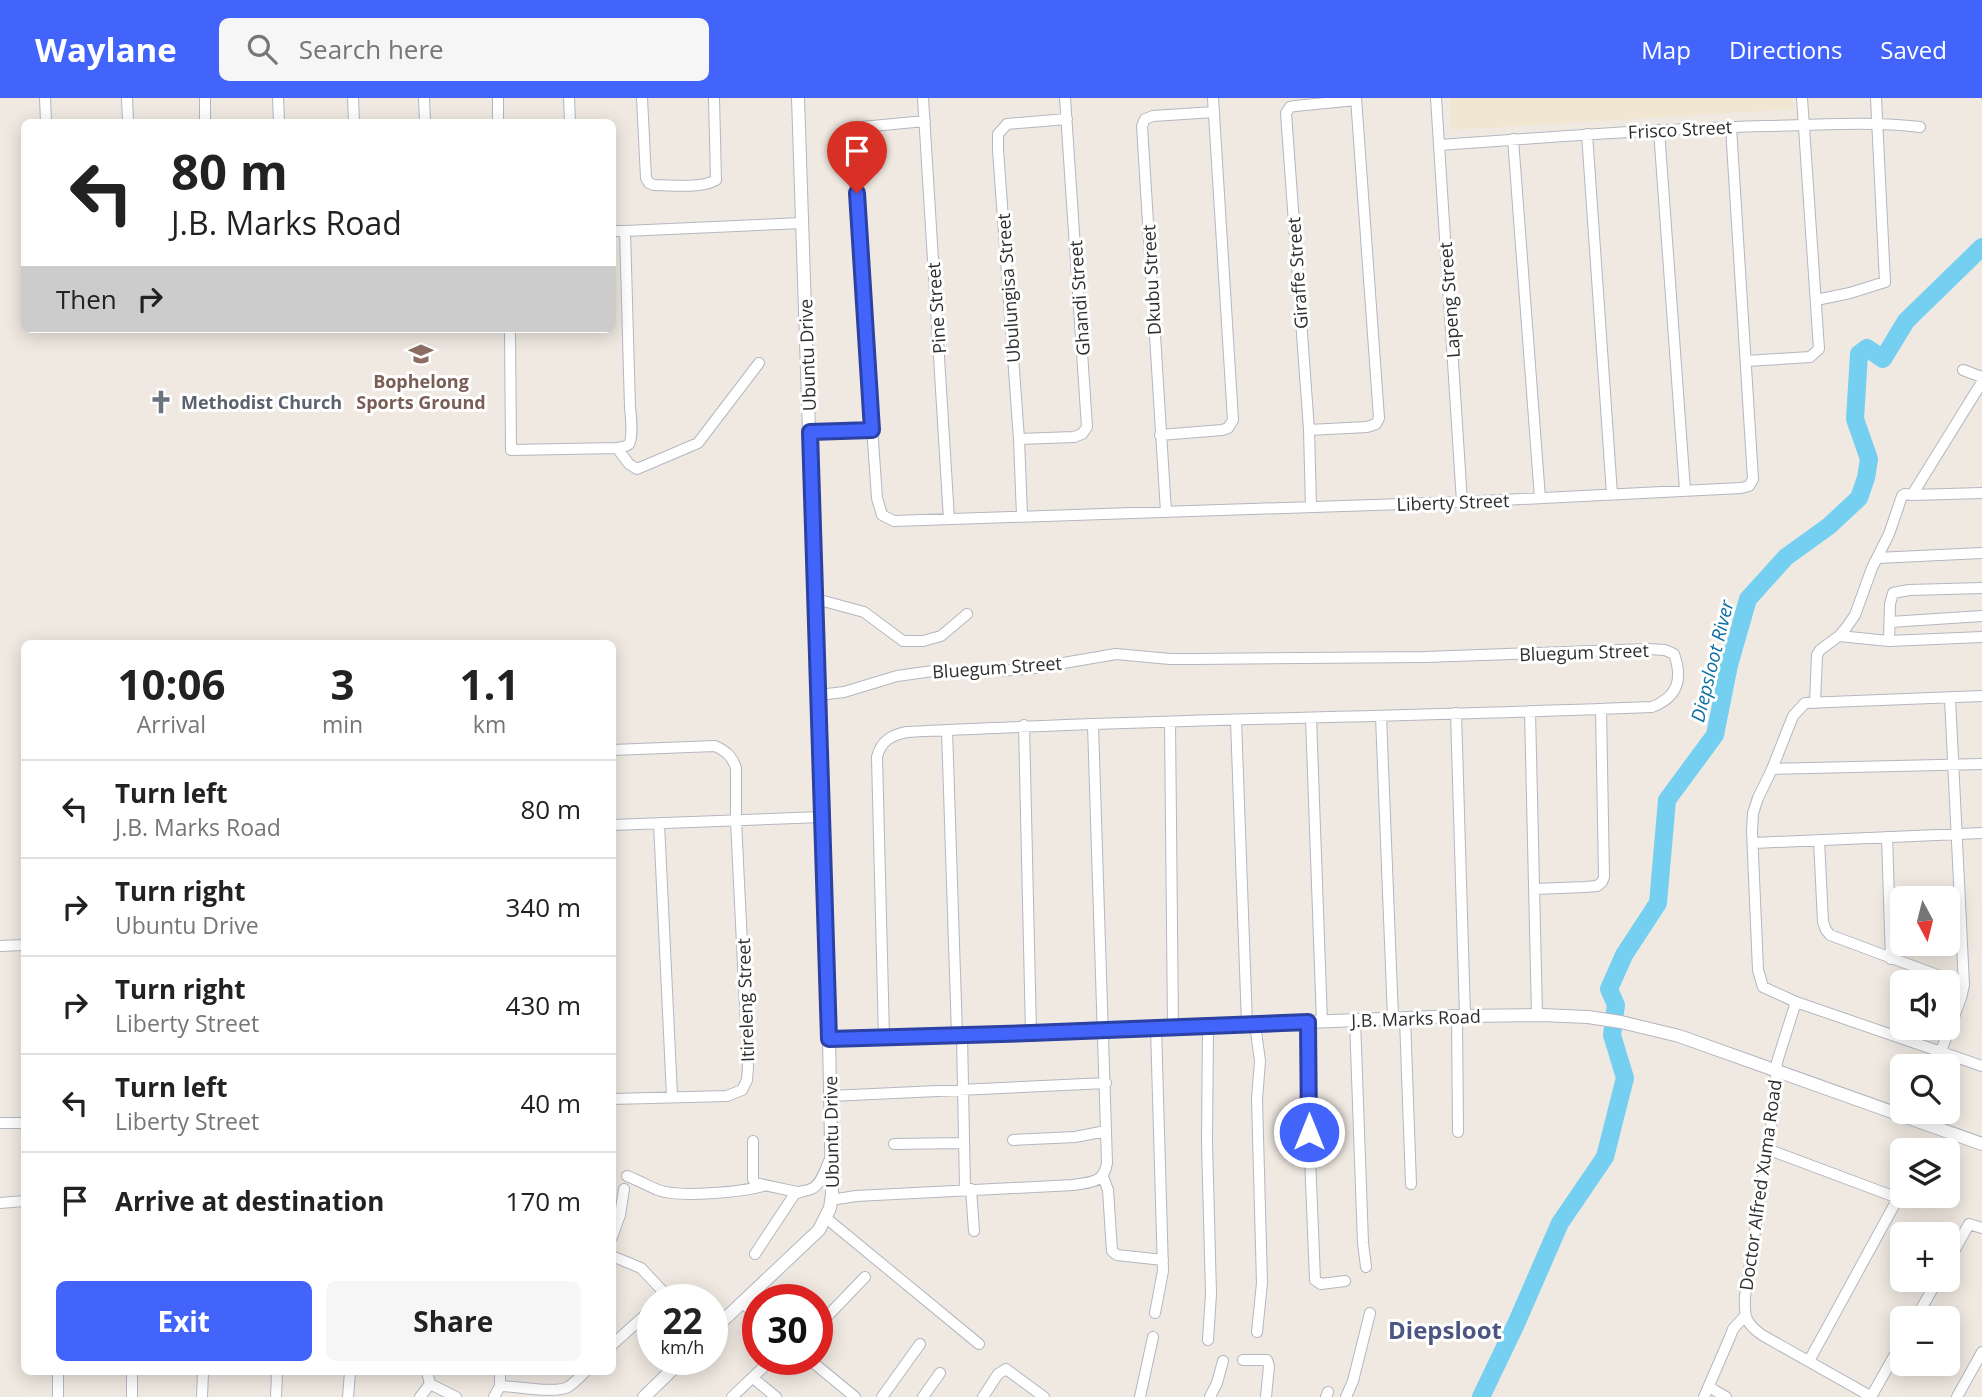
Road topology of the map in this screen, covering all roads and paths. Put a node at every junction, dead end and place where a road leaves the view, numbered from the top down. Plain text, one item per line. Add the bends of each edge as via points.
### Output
1 (45, 98) edge
2 (127, 98) edge
3 (205, 98) edge
4 (278, 98) edge
5 (353, 98) edge
6 (424, 98) edge
7 (498, 98) edge
8 (569, 98) edge
9 (642, 98) edge
10 (713, 98) edge
11 (798, 98) edge
12 (923, 98) edge
13 (1065, 98) edge
14 (1213, 98) edge
15 (1436, 98) edge
16 (1801, 98) edge
17 (1875, 98) edge
18 (1356, 99) edge
19 (1214, 112) junction
20 (46, 119) edge
21 (128, 119) edge
22 (205, 119) edge
23 (279, 119) edge
24 (354, 119) edge
25 (425, 119) edge
26 (498, 119) edge
27 (570, 119) edge
28 (1067, 119) junction
29 (925, 121) junction
30 (1878, 123) junction
31 (1803, 125) junction
32 (1731, 127) junction
33 (1920, 127) dead end
34 (1659, 130) junction
35 (1587, 134) junction
36 (1513, 139) junction
37 (1440, 145) junction
38 (802, 223) junction
39 (616, 231) edge
40 (625, 231) junction
41 (1816, 300) junction
42 (510, 333) edge
43 (1746, 361) junction
44 (759, 363) dead end
45 (1963, 370) dead end
46 (1982, 380) edge
47 (872, 430) junction
48 (1309, 430) junction
49 (810, 432) junction
50 (1160, 435) junction
51 (1019, 439) junction
52 (617, 448) junction
53 (1685, 490) junction
54 (1982, 493) edge
55 (1612, 494) junction
56 (1912, 495) junction
57 (1539, 498) junction
58 (1462, 502) junction
59 (1311, 507) junction
60 (1166, 512) junction
61 (1022, 516) junction
62 (949, 519) junction
63 (1982, 553) edge
64 (1877, 558) junction
65 (1982, 588) edge
66 (816, 599) junction
67 (967, 614) dead end
68 (1982, 616) edge
69 (1890, 622) junction
70 (1839, 636) junction
71 (1982, 637) edge
72 (1889, 641) junction
73 (819, 695) junction
74 (1982, 696) edge
75 (1950, 698) junction
76 (1815, 703) junction
77 (1601, 709) junction
78 (1530, 711) junction
79 (1456, 713) junction
80 (1381, 716) junction
81 (1311, 718) junction
82 (1236, 721) junction
83 (1170, 722) junction
84 (1024, 725) junction
85 (1093, 725) junction
86 (947, 730) junction
87 (616, 750) edge
88 (1982, 764) edge
89 (1952, 766) junction
90 (1772, 769) junction
91 (822, 817) junction
92 (737, 821) junction
93 (659, 823) junction
94 (616, 825) edge
95 (1982, 833) edge
96 (1957, 834) junction
97 (1886, 837) junction
98 (1819, 840) junction
99 (1754, 843) junction
100 (1535, 889) junction
101 (21, 945) edge
102 (0, 946) edge
103 (1891, 959) junction
104 (1964, 985) junction
105 (1796, 1002) junction
106 (1537, 1015) junction
107 (1461, 1016) junction
108 (1399, 1018) junction
109 (1355, 1020) junction
110 (1322, 1021) junction
111 (1308, 1022) junction
112 (1251, 1024) junction
113 (1208, 1026) junction
114 (1172, 1027) junction
115 (1156, 1028) junction
116 (1103, 1030) junction
117 (1031, 1033) junction
118 (959, 1035) junction
119 (884, 1037) junction
120 (829, 1039) junction
121 (1941, 1051) junction
122 (1982, 1066) edge
123 (1776, 1070) junction
124 (1106, 1083) junction
125 (963, 1090) junction
126 (672, 1096) junction
127 (830, 1096) junction
128 (616, 1098) edge
129 (0, 1123) edge
130 (21, 1123) edge
131 (1106, 1131) junction
132 (1458, 1132) dead end
133 (1013, 1140) dead end
134 (753, 1142) dead end
135 (964, 1143) junction
136 (894, 1144) dead end
137 (1982, 1144) edge
138 (1767, 1149) junction
139 (831, 1157) junction
140 (628, 1176) dead end
141 (1103, 1177) junction
142 (1410, 1184) dead end
143 (763, 1186) junction
144 (624, 1189) dead end
145 (968, 1189) junction
146 (797, 1192) junction
147 (831, 1200) junction
148 (0, 1202) edge
149 (21, 1202) edge
150 (616, 1214) edge
151 (826, 1218) junction
152 (1982, 1228) edge
153 (974, 1231) dead end
154 (1960, 1240) edge
155 (755, 1254) dead end
156 (616, 1258) edge
157 (1163, 1260) junction
158 (1366, 1267) dead end
159 (865, 1278) dead end
160 (1345, 1282) dead end
161 (654, 1284) edge
162 (761, 1284) edge
163 (742, 1302) edge
164 (833, 1311) edge
165 (1155, 1313) dead end
166 (1370, 1313) dead end
167 (728, 1316) edge
168 (1745, 1316) junction
169 (637, 1322) edge
170 (1257, 1332) dead end
171 (1153, 1337) dead end
172 (1208, 1340) dead end
173 (616, 1341) edge
174 (920, 1344) dead end
175 (979, 1345) dead end
176 (1982, 1352) edge
177 (1243, 1360) dead end
178 (1809, 1361) junction
179 (1223, 1362) dead end
180 (1890, 1363) edge
181 (940, 1373) dead end
182 (58, 1375) edge
183 (132, 1375) edge
184 (203, 1375) edge
185 (277, 1375) edge
186 (350, 1375) edge
187 (428, 1375) edge
188 (500, 1375) edge
189 (582, 1375) edge
190 (667, 1375) edge
191 (756, 1375) edge
192 (828, 1375) edge
193 (753, 1378) junction
194 (430, 1384) junction
195 (500, 1386) junction
196 (1706, 1392) edge
197 (58, 1397) edge
198 (132, 1397) edge
199 (202, 1397) edge
200 (276, 1397) edge
201 (348, 1397) edge
202 (420, 1397) edge
203 (456, 1397) edge
204 (494, 1397) edge
205 (644, 1397) edge
206 (732, 1397) edge
207 (776, 1397) edge
208 (855, 1397) edge
209 (882, 1397) edge
210 (923, 1397) edge
211 (983, 1397) edge
212 (1044, 1397) edge
213 (1140, 1397) edge
214 (1210, 1397) edge
215 (1266, 1397) edge
216 (1346, 1397) edge
217 (1726, 1397) edge
218 (1871, 1397) edge
219 (1957, 1397) edge

1 - 20 street
2 - 21 street
3 - 22 street
4 - 23 street
5 - 24 street
6 - 25 street
7 - 26 street
8 - 27 street
9 - 10 street via 647,181 694,185 712,183 717,177
11 - 38 street, Ubuntu Drive
12 - 29 street, Pine Street
13 - 28 street, Ghandi Street
14 - 19 street
15 - 37 street, Lapeng Street
16 - 31 street
17 - 30 street
18 - 48 street, Giraffe Street via 1290,107 1286,113
18 - 48 street via 1379,418 1367,427
19 - 50 street via 1233,420 1222,430
19 - 50 street, Dkubu Street via 1153,116 1142,126
28 - 51 street, Ubulungisa Street via 1007,124 998,134
28 - 51 street, Ghandi Street via 1087,427 1074,437
29 - 47 street, Liberty Street via 862,127 853,137
29 - 62 street, Pine Street
30 - 31 street, Frisco Street
30 - 33 street, Frisco Street
30 - 41 street via 1885,282
31 - 32 street, Frisco Street
31 - 41 street
32 - 34 street, Frisco Street
32 - 43 street, Liberty Street
34 - 35 street, Frisco Street
34 - 53 street
35 - 36 street, Frisco Street
35 - 55 street
36 - 37 street, Frisco Street
36 - 57 street
37 - 58 street, Lapeng Street
38 - 40 street
38 - 49 street, Ubuntu Drive
39 - 40 street
40 - 52 street via 631,436 629,444
41 - 43 street via 1816,354
42 - 52 street via 511,450
43 - 53 street, Liberty Street via 1752,484
44 - 52 street via 696,444 639,469
45 - 46 street
46 - 56 street
47 - 49 street
47 - 62 street, Liberty Street via 877,498 883,515 894,521
48 - 59 street, Giraffe Street
49 - 66 street, Ubuntu Drive
50 - 60 street, Dkubu Street
51 - 61 street, Ubulungisa Street
53 - 55 street, Liberty Street
54 - 56 street
55 - 57 street, Liberty Street
56 - 64 street via 1901,497
57 - 58 street, Liberty Street
58 - 59 street, Liberty Street
59 - 60 street, Liberty Street
60 - 61 street, Liberty Street
61 - 62 street, Liberty Street
63 - 64 street
64 - 70 street via 1855,615
65 - 69 street via 1894,593
66 - 67 street via 864,612 903,641 942,636
66 - 73 street, Ubuntu Drive
68 - 69 street
69 - 72 street
70 - 72 street
70 - 76 street via 1817,655
71 - 72 street
73 - 77 street, Bluegum Street via 933,671 1023,669 1116,654 1170,659 1425,657 1648,649 1674,654 1679,666 1677,685 1665,702 1653,707
73 - 91 street, Ubuntu Drive
74 - 75 street
75 - 76 street
75 - 89 street
76 - 90 street via 1805,703 1793,716
77 - 78 street, Bluegum Street
77 - 100 street via 1604,877 1591,887
78 - 79 street, Bluegum Street
78 - 100 street
79 - 80 street, Bluegum Street
79 - 107 street
80 - 81 street, Bluegum Street
80 - 108 street
81 - 82 street, Bluegum Street
81 - 110 street
82 - 83 street, Bluegum Street
82 - 112 street
83 - 85 street, Bluegum Street
83 - 114 street
84 - 85 street, Bluegum Street
84 - 86 street, Bluegum Street
84 - 117 street
85 - 116 street
86 - 118 street
86 - 119 street, Bluegum Street via 890,737 877,757
87 - 92 street via 707,745 724,750 736,768
88 - 89 street
89 - 90 street
89 - 96 street
90 - 99 street via 1752,813
91 - 92 street
91 - 120 street, Ubuntu Drive
92 - 93 street
92 - 126 street, Itireleng Street via 747,1080 742,1090 727,1096
93 - 94 street
93 - 126 street
95 - 96 street
96 - 97 street
96 - 104 street
97 - 98 street
97 - 103 street
98 - 99 street
98 - 103 street via 1826,930 1836,939
99 - 105 street via 1760,981 1768,990
100 - 106 street
101 - 102 street
103 - 104 street
104 - 121 street
105 - 121 street
105 - 123 street, Doctor Alfred Xuma Road
106 - 107 street, J.B. Marks Road
106 - 123 street, J.B. Marks Road via 1622,1022 1679,1036
107 - 108 street, J.B. Marks Road
107 - 132 street
108 - 109 street, J.B. Marks Road
108 - 142 street
109 - 110 street, J.B. Marks Road
109 - 158 street
110 - 111 street, J.B. Marks Road
111 - 112 street, J.B. Marks Road
111 - 160 street via 1315,1280 1321,1284
112 - 113 street, J.B. Marks Road
112 - 170 street via 1260,1061 1262,1283
113 - 114 street, J.B. Marks Road
113 - 172 street
114 - 115 street, J.B. Marks Road
115 - 116 street, J.B. Marks Road
115 - 157 street
116 - 117 street, J.B. Marks Road
116 - 124 street
117 - 118 street, J.B. Marks Road
118 - 119 street, J.B. Marks Road
118 - 125 street
119 - 120 street, J.B. Marks Road
120 - 127 street, Ubuntu Drive
121 - 122 street
123 - 137 street, J.B. Marks Road
123 - 138 street, Doctor Alfred Xuma Road
124 - 125 street
124 - 131 street
125 - 127 street
125 - 135 street
126 - 128 street, Itireleng Street
127 - 139 street, Ubuntu Drive
129 - 130 street
131 - 133 street
131 - 141 street
134 - 143 street via 753,1179
135 - 136 street
135 - 145 street
138 - 168 street, Doctor Alfred Xuma Road
138 - 178 street via 1898,1198
139 - 146 street via 818,1184
139 - 147 street, Ubuntu Drive
140 - 143 street via 673,1193 733,1192
141 - 145 street via 1073,1185
141 - 157 street via 1112,1251
143 - 146 street
144 - 150 street
145 - 147 street
145 - 153 street
146 - 155 street
147 - 151 street
148 - 149 street
151 - 162 street
151 - 175 street
152 - 154 street via 1969,1224
156 - 161 street via 641,1268
157 - 165 street
159 - 164 street
163 - 167 street
166 - 216 street
168 - 178 street, Doctor Alfred Xuma Road via 1752,1328
168 - 196 street via 1733,1329
169 - 173 street
171 - 213 street
174 - 209 street
176 - 219 street
177 - 215 street via 1267,1360
178 - 218 street, Doctor Alfred Xuma Road
179 - 214 street
180 - 218 street
181 - 210 street
182 - 197 street
183 - 198 street
184 - 199 street
185 - 200 street
186 - 201 street
187 - 194 street
188 - 195 street
189 - 195 street via 562,1389
190 - 205 street
191 - 193 street
192 - 208 street
193 - 206 street
193 - 207 street
194 - 202 street
194 - 203 street
195 - 204 street
196 - 217 street
211 - 212 street via 1006,1369

